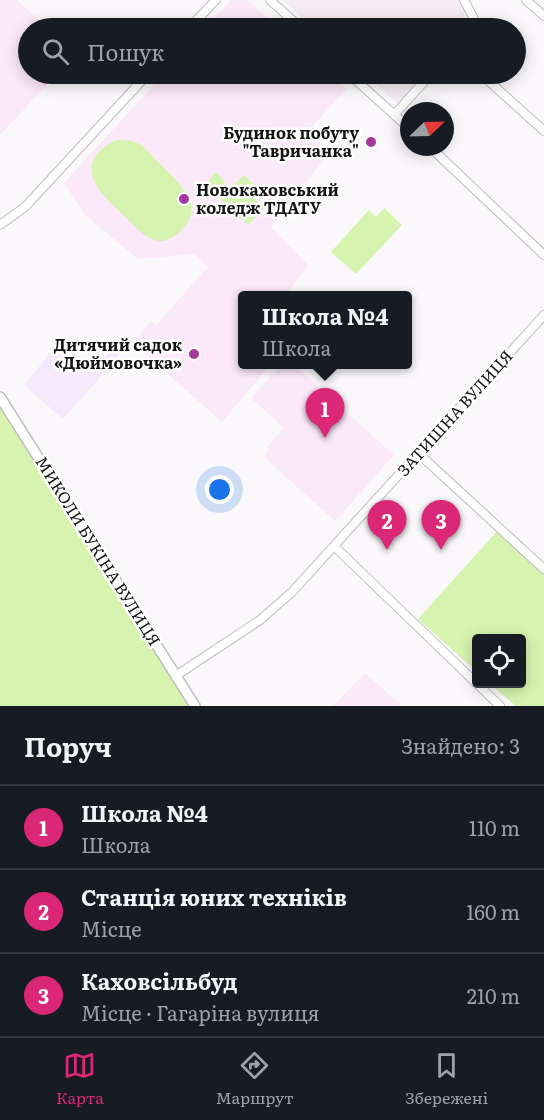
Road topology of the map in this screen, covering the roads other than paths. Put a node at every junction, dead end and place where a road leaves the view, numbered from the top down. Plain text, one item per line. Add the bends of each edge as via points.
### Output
1 (216, 0) edge
2 (270, 0) edge
3 (464, 0) edge
4 (526, 0) edge
5 (544, 16) edge
6 (199, 18) edge
7 (290, 18) edge
8 (473, 18) edge
9 (139, 84) edge
10 (360, 84) edge
11 (422, 84) edge
12 (492, 84) edge
13 (394, 115) junction
14 (400, 120) edge
15 (544, 131) edge
16 (440, 156) edge
17 (0, 225) edge
18 (544, 255) edge
19 (544, 315) edge
20 (0, 397) edge
21 (418, 453) junction
22 (334, 546) junction
23 (544, 569) edge
24 (177, 675) junction
25 (195, 706) edge
26 (500, 706) edge

1 - 6 street
2 - 7 street
3 - 8 street
4 - 5 street
9 - 17 street via 25,207
10 - 13 street
11 - 13 street
12 - 15 street
13 - 14 street
16 - 18 street
19 - 21 street, ЗАТИШНА ВУЛИЦЯ
20 - 24 street, МИКОЛИ БУКІНА ВУЛИЦЯ
21 - 22 street, ЗАТИШНА ВУЛИЦЯ
21 - 23 street
22 - 24 street, ЗАТИШНА ВУЛИЦЯ via 260,620
22 - 26 street
24 - 25 street, МИКОЛИ БУКІНА ВУЛИЦЯ

